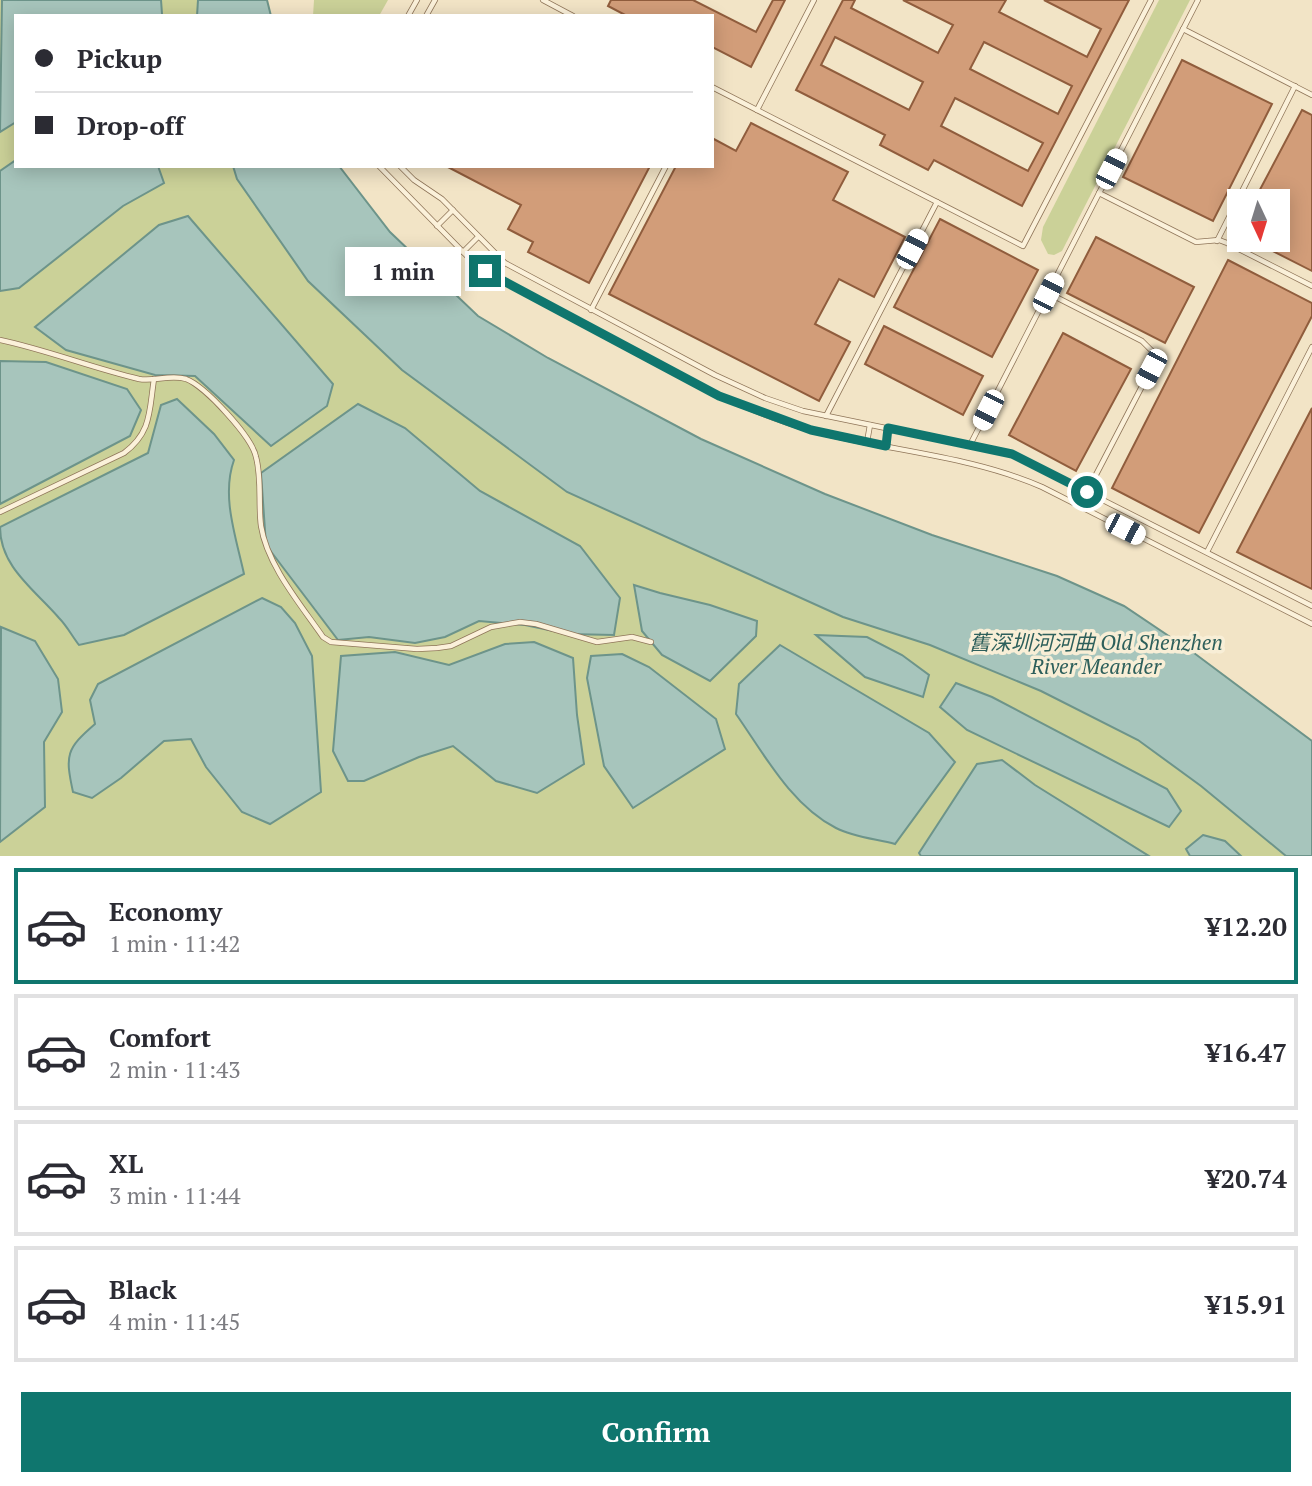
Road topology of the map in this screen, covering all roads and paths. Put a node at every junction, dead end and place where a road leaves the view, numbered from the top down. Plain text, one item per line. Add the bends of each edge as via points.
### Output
1 (542, 0) edge
2 (814, 0) edge
3 (1151, 0) edge
4 (1198, 0) edge
5 (569, 14) edge
6 (1183, 29) junction
7 (1295, 86) junction
8 (714, 88) edge
9 (1312, 95) edge
10 (757, 110) junction
11 (381, 168) edge
12 (402, 168) edge
13 (665, 168) edge
14 (1099, 193) junction
15 (937, 202) junction
16 (453, 211) junction
17 (437, 226) junction
18 (478, 237) junction
19 (1217, 241) junction
20 (463, 252) junction
21 (1312, 286) edge
22 (1048, 293) junction
23 (591, 310) junction
24 (0, 340) edge
25 (1312, 347) edge
26 (154, 379) junction
27 (826, 416) junction
28 (870, 425) junction
29 (888, 428) junction
30 (867, 442) junction
31 (970, 445) junction
32 (886, 446) junction
33 (1087, 492) junction
34 (0, 512) edge
35 (1207, 552) junction
36 (1312, 606) edge
37 (1312, 624) edge
38 (651, 642) dead end

1 - 5 lane
2 - 10 lane
3 - 15 lane via 1023,246
4 - 6 lane
6 - 7 lane
6 - 14 lane
7 - 9 lane
7 - 19 lane
8 - 10 lane
10 - 15 lane
11 - 17 lane
12 - 16 lane
13 - 23 lane
14 - 19 lane via 1196,242
14 - 22 lane
15 - 27 lane
16 - 17 lane
16 - 18 lane
17 - 20 lane
18 - 20 lane
18 - 23 lane via 505,263
19 - 21 lane
20 - 30 lane via 493,275 709,391 811,430
22 - 31 lane
22 - 33 lane via 1142,341 1154,353 1151,369
23 - 27 lane via 741,388
24 - 26 lane via 139,379
25 - 35 lane
26 - 34 lane via 147,427 139,442
26 - 38 lane via 187,380 242,430 256,454 262,529 271,558 323,637 331,642 437,648 507,622 536,624 597,642 632,637
27 - 28 lane
28 - 29 lane
28 - 30 lane
29 - 31 lane
29 - 32 lane
30 - 32 lane
31 - 33 lane via 1023,459
32 - 37 lane via 987,467 1029,481
33 - 35 lane
35 - 36 lane

